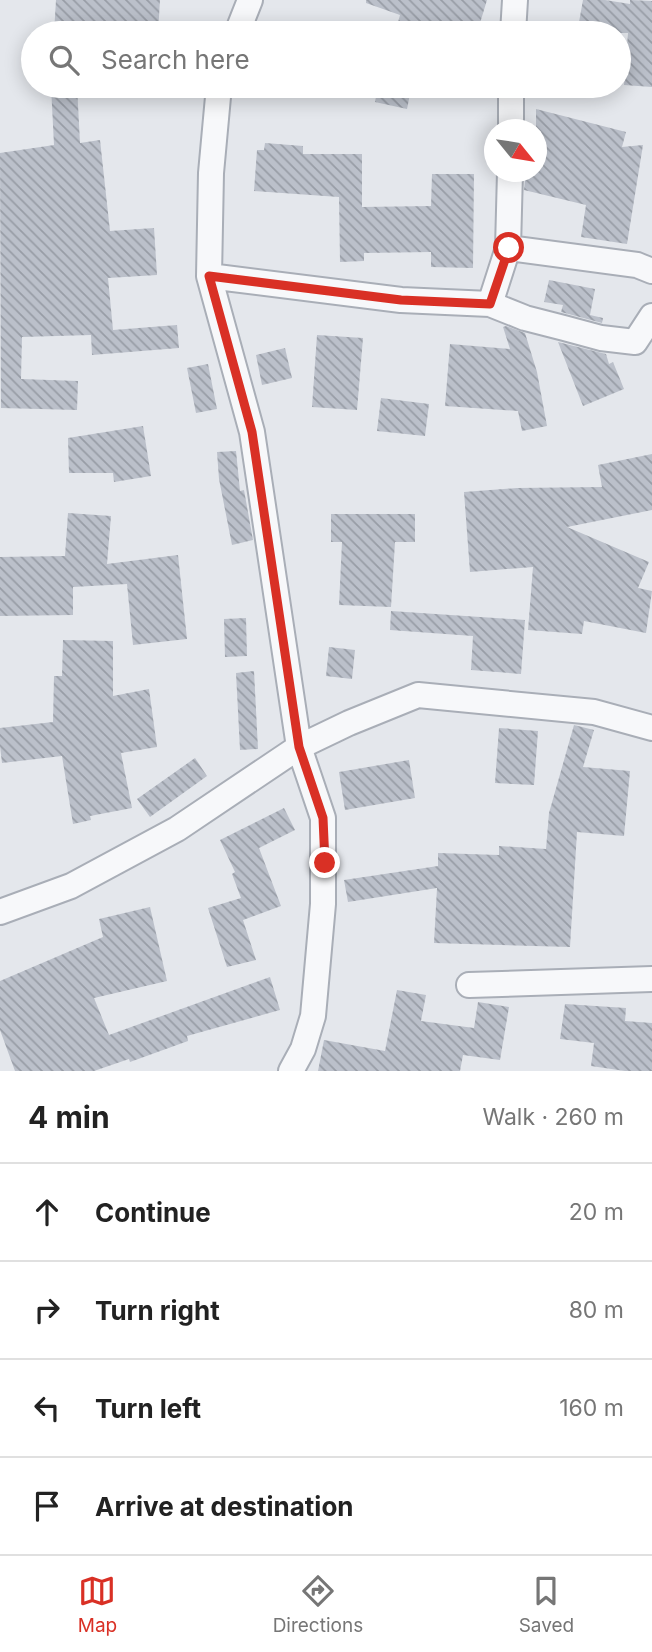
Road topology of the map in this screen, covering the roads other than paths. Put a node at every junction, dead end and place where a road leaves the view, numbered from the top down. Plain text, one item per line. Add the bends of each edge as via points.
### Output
1 (250, 0) edge
2 (515, 0) edge
3 (242, 21) edge
4 (514, 21) edge
5 (218, 98) edge
6 (511, 98) edge
7 (510, 119) edge
8 (510, 182) edge
9 (509, 248) junction
10 (652, 271) edge
11 (209, 276) junction
12 (490, 304) junction
13 (652, 316) edge
14 (652, 728) edge
15 (299, 747) junction
16 (0, 912) edge
17 (652, 979) edge
18 (469, 985) dead end
19 (291, 1071) edge

1 - 3 street
2 - 4 street
5 - 11 street
6 - 7 street
8 - 9 street
9 - 10 street via 637,265
9 - 12 street
11 - 12 street via 401,300
11 - 15 street via 252,432
12 - 13 street via 601,338 635,342
14 - 15 street via 594,712 418,695
15 - 16 street via 165,836 71,886
15 - 19 street via 323,818 325,863 313,1016
17 - 18 street

